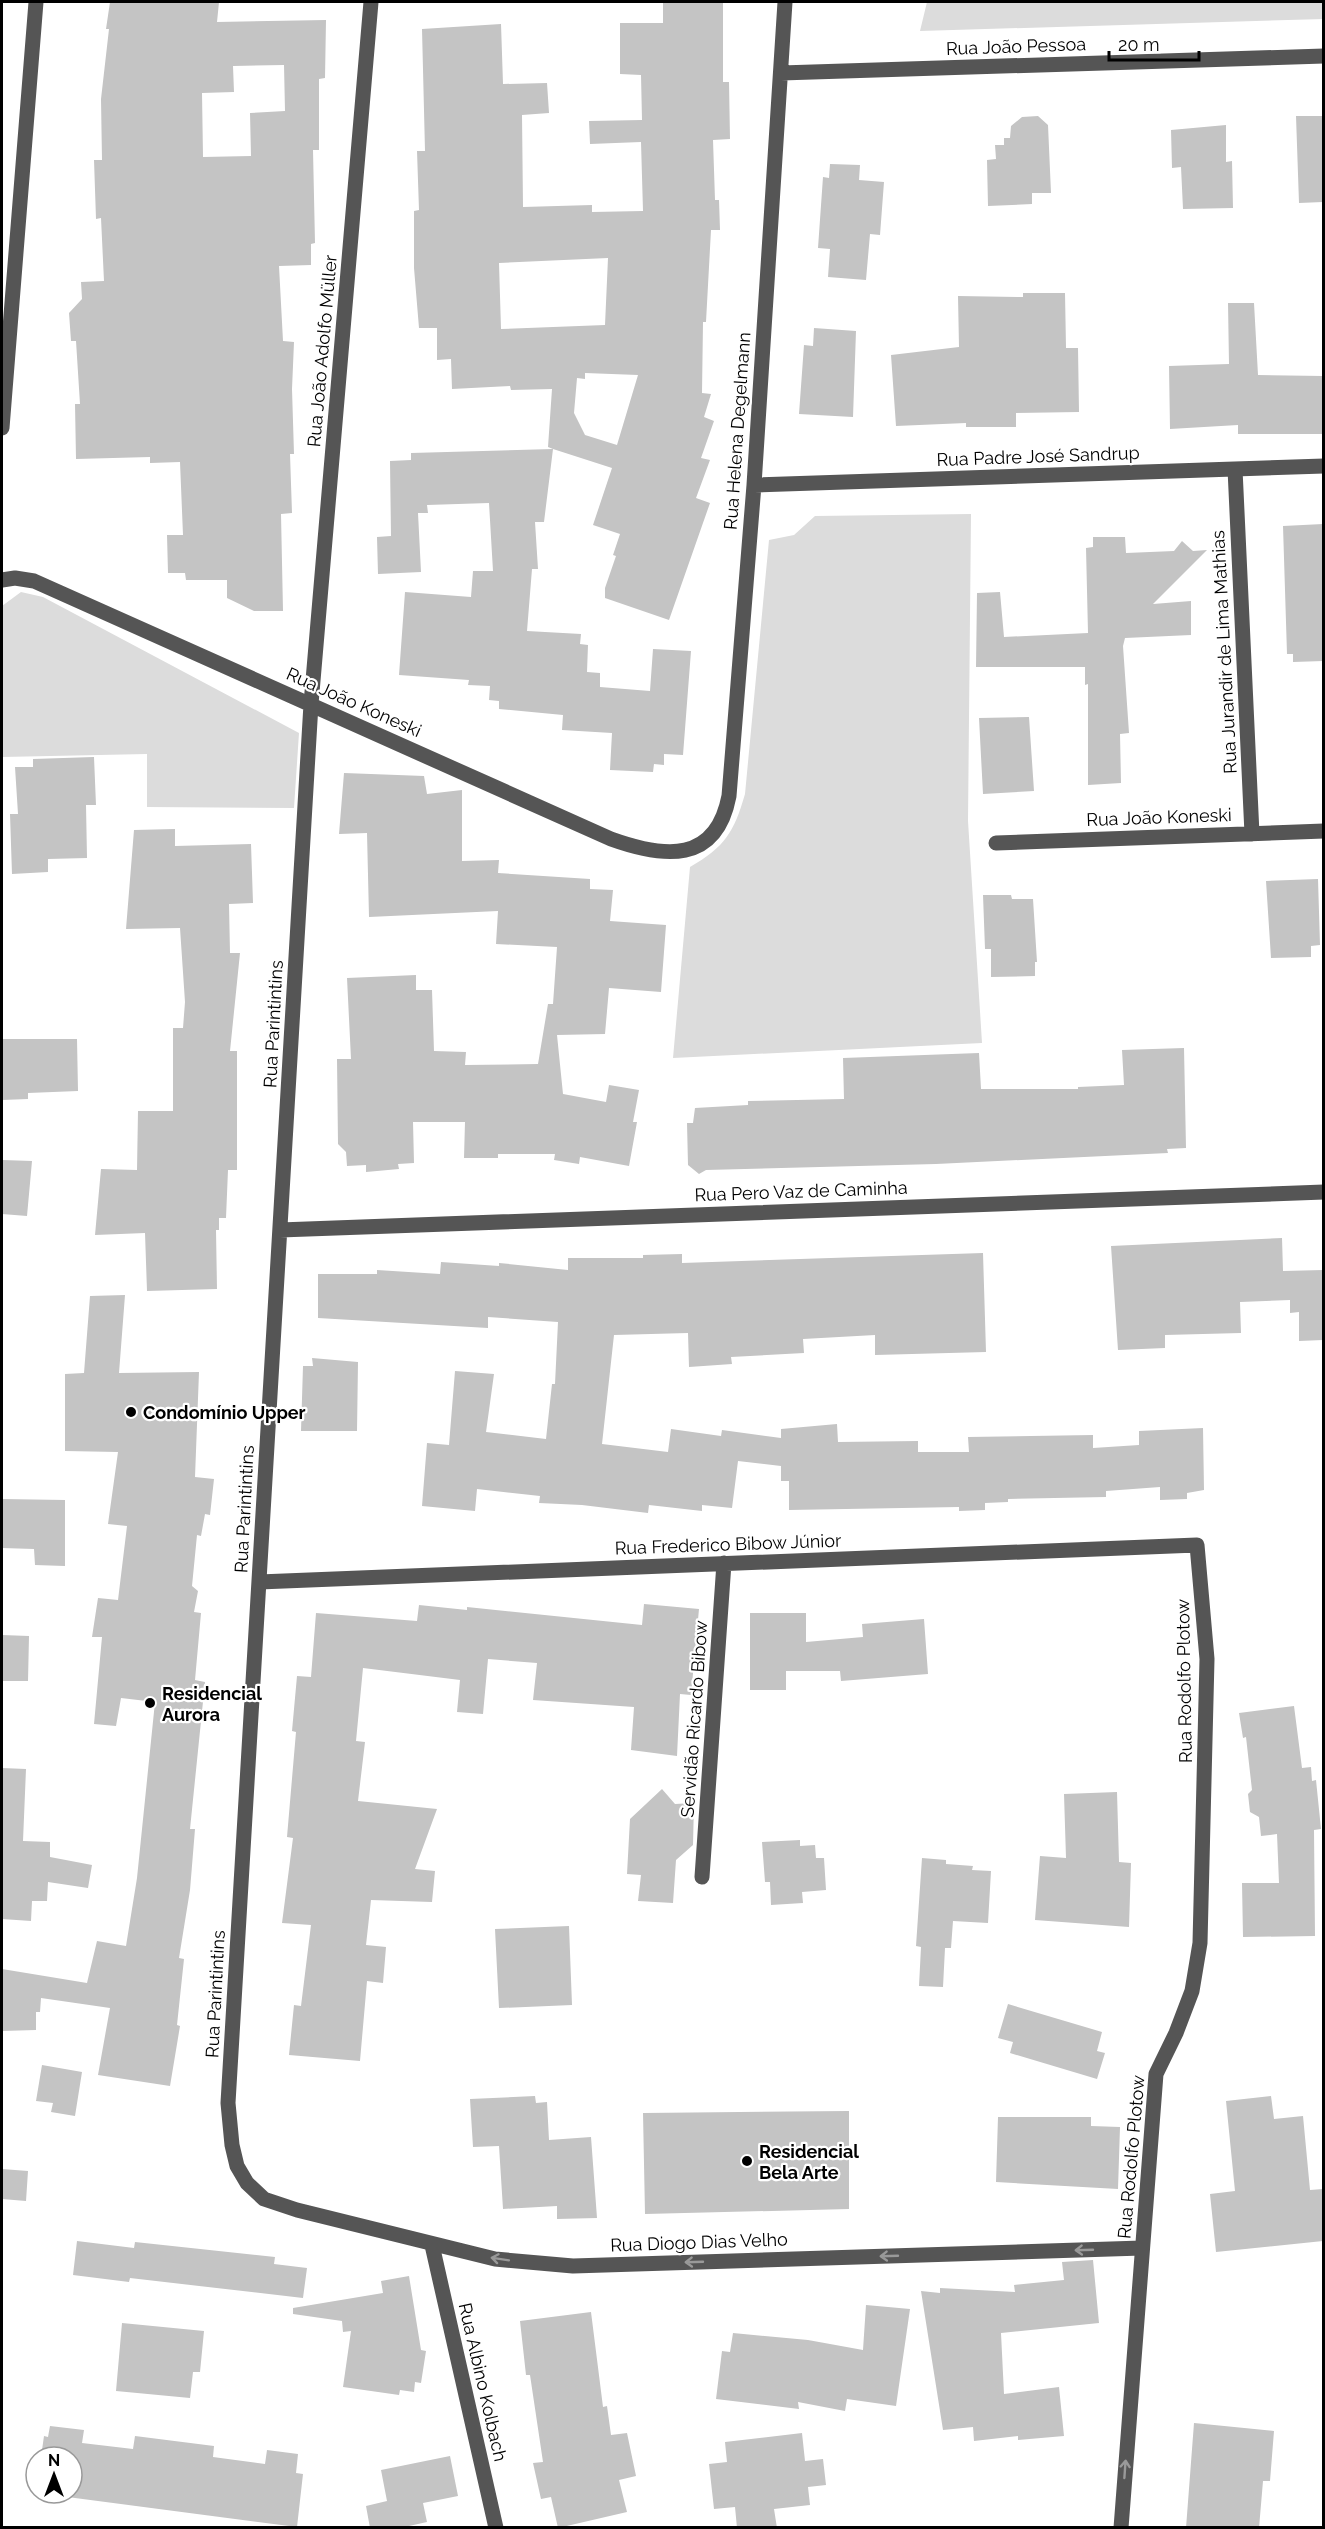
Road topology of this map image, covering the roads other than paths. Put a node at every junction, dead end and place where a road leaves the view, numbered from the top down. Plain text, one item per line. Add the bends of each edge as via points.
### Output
1 (36, 2) edge
2 (370, 2) edge
3 (785, 2) edge
4 (1323, 56) edge
5 (781, 74) junction
6 (2, 428) edge
7 (1323, 466) edge
8 (1235, 469) junction
9 (754, 485) junction
10 (2, 580) edge
11 (312, 704) junction
12 (1323, 831) edge
13 (1252, 834) junction
14 (996, 843) dead end
15 (693, 849) joint
16 (1323, 1191) edge
17 (280, 1230) junction
18 (1197, 1545) joint
19 (724, 1563) junction
20 (259, 1582) junction
21 (702, 1877) dead end
22 (264, 2199) joint
23 (432, 2245) junction
24 (1142, 2248) junction
25 (496, 2528) edge
26 (1121, 2528) edge

1 - 6 street
2 - 11 street, Rua João Adolfo Müller
3 - 5 street, Rua Helena Degelmann
4 - 5 street, Rua João Pessoa
5 - 9 street, Rua Helena Degelmann
7 - 8 street, Rua Padre José Sandrup
8 - 9 street, Rua Padre José Sandrup
8 - 13 street, Rua Jurandir de Lima Mathias
9 - 15 street, Rua Helena Degelmann via 729,796 718,830
10 - 11 street, Rua João Koneski via 34,581
11 - 15 street, Rua João Koneski via 611,839 640,850 667,853
11 - 17 street, Rua Parintintins
12 - 13 street, Rua João Koneski
13 - 14 street, Rua João Koneski
16 - 17 street, Rua Pero Vaz de Caminha
17 - 20 street, Rua Parintintins
18 - 19 street, Rua Frederico Bibow Júnior
18 - 24 street, Rua Rodolfo Plotow via 1207,1659 1200,1943 1192,1991 1156,2074
19 - 20 street, Rua Frederico Bibow Júnior
19 - 21 street, Servidão Ricardo Bibow
20 - 22 street, Rua Parintintins via 228,2103 237,2166 247,2183
22 - 23 street, Rua Diogo Dias Velho
24 -> 23 street, Rua Diogo Dias Velho via 573,2266 495,2259
23 - 25 street, Rua Albino Kolbach
26 -> 24 street, Rua Rodolfo Plotow

